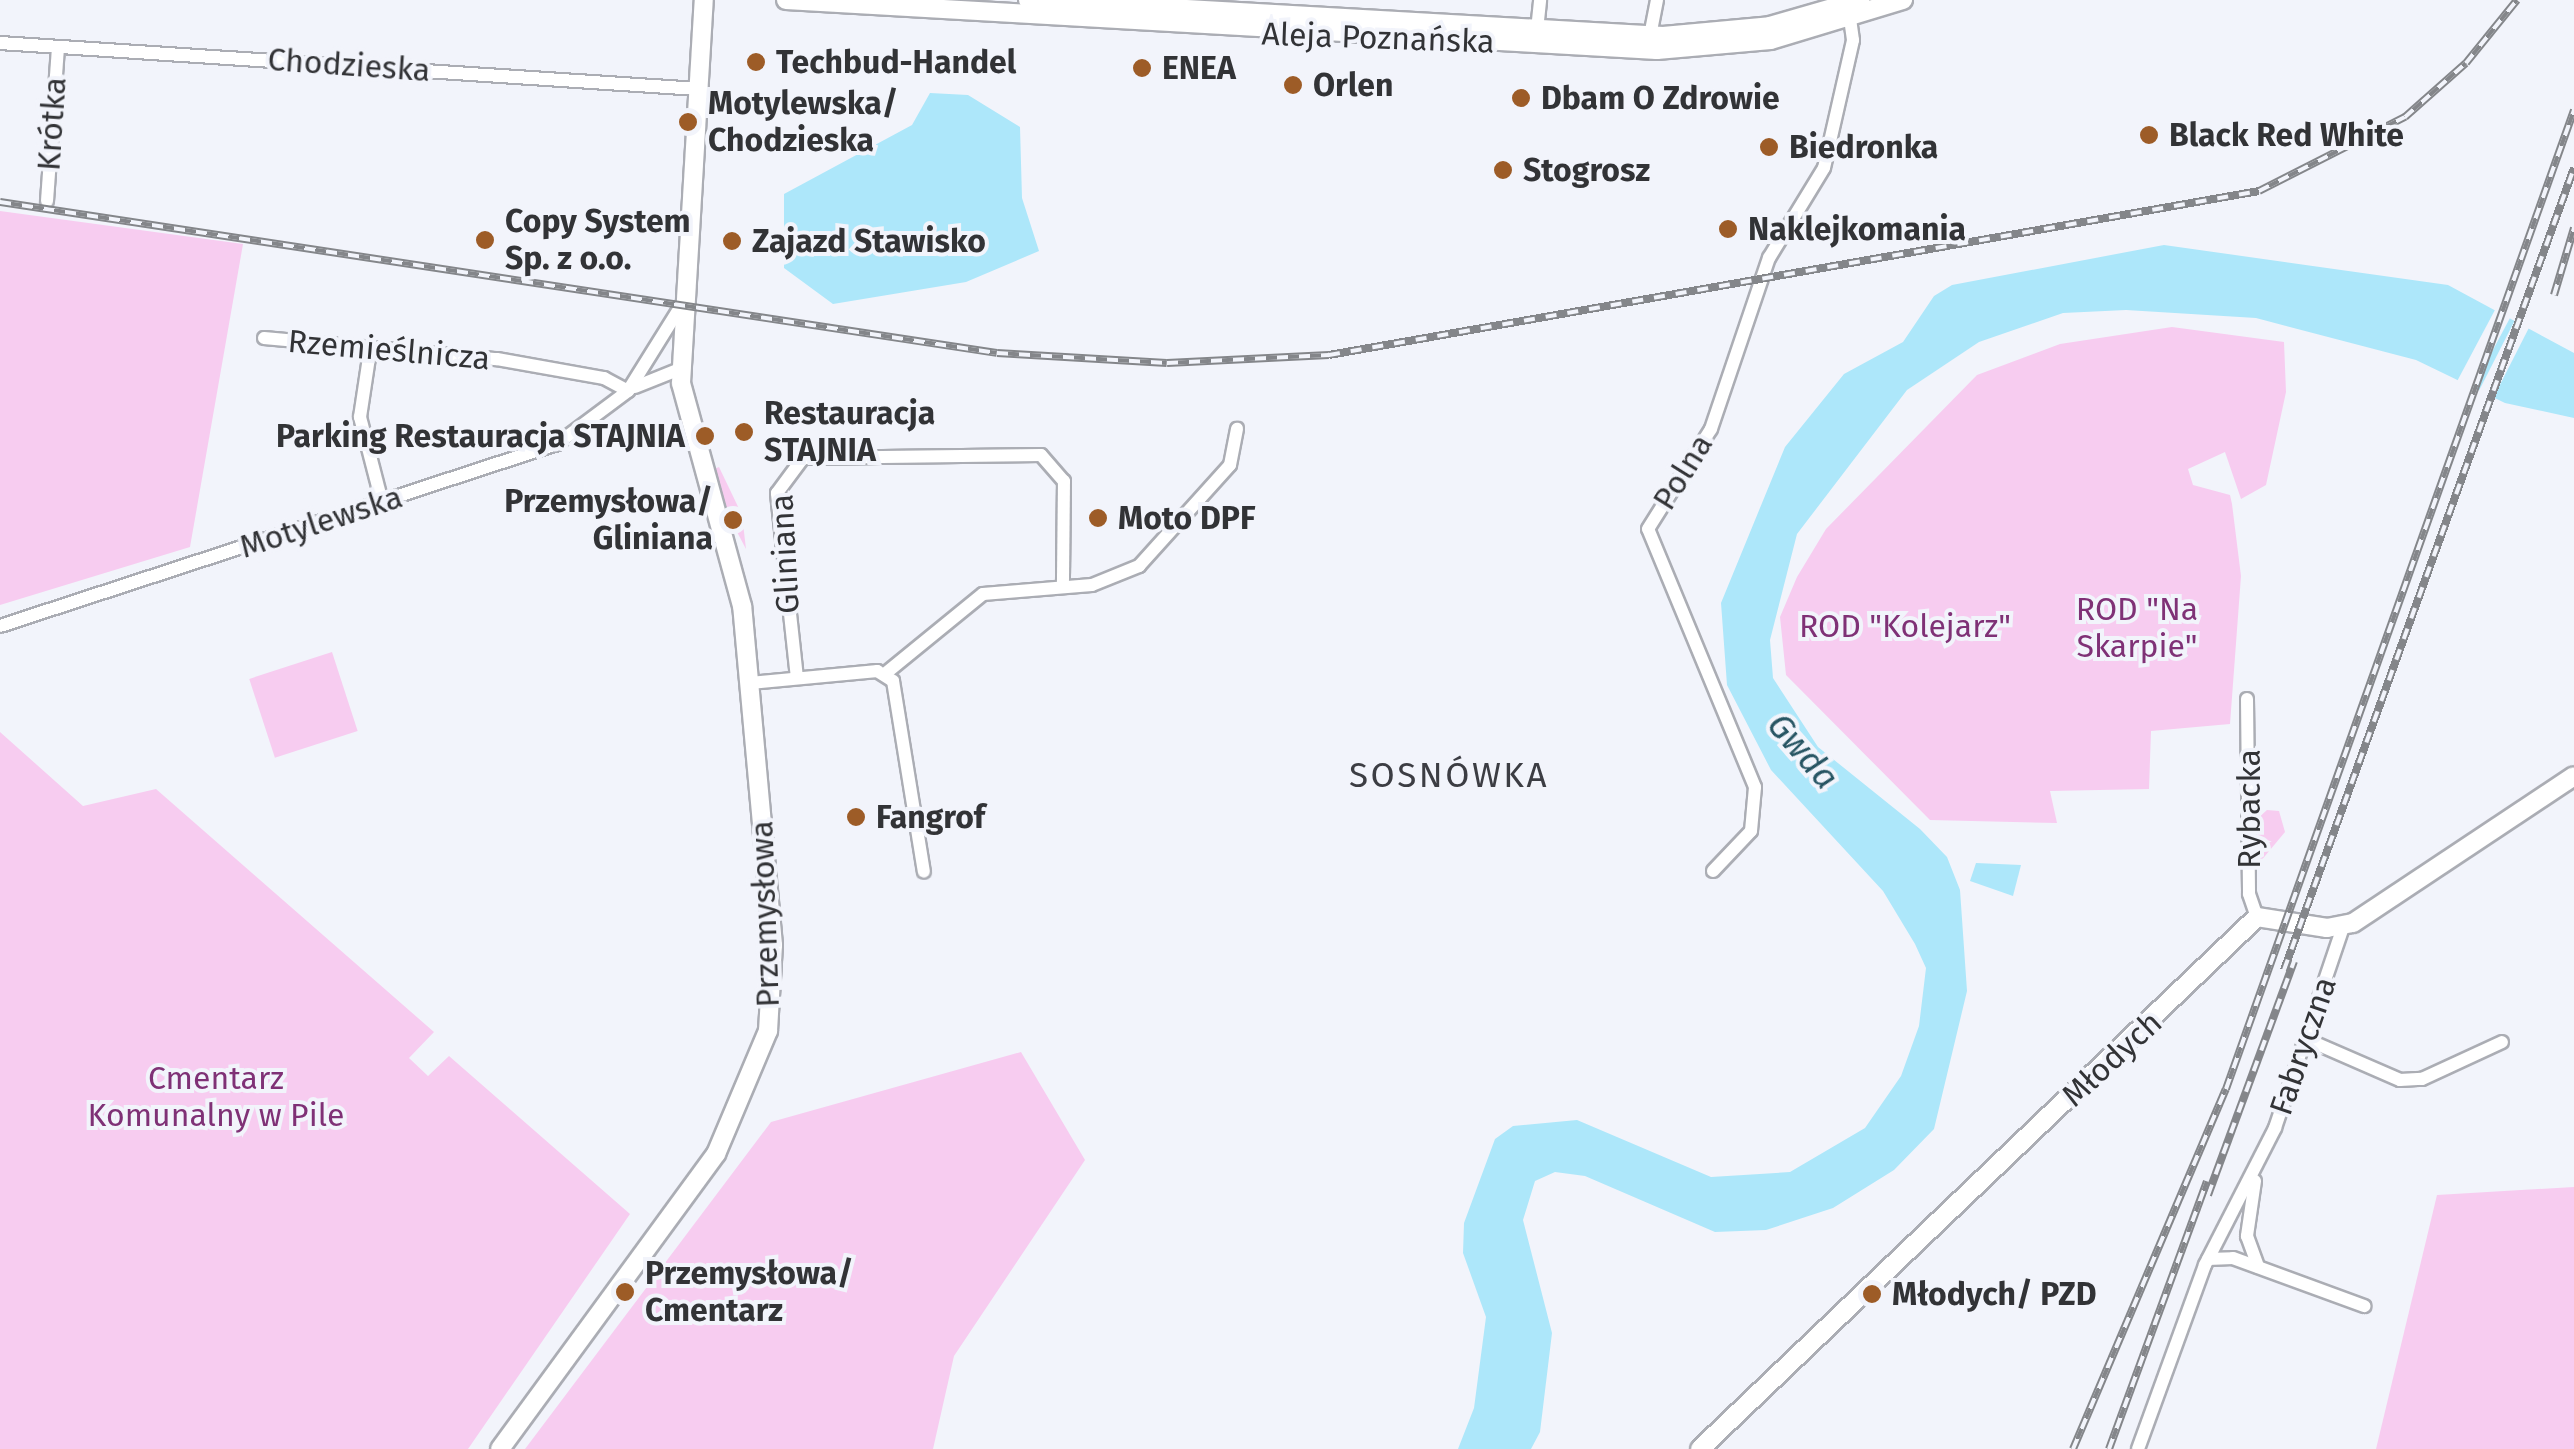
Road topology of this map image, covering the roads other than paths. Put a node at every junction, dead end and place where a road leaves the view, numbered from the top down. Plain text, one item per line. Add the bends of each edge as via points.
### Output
1 (704, 0) edge
2 (786, 0) edge
3 (1028, 0) edge
4 (1263, 0) edge
5 (1313, 0) edge
6 (1540, 0) edge
7 (1657, 0) edge
8 (1903, 0) edge
9 (1291, 3) edge
10 (1200, 4) junction
11 (1244, 7) junction
12 (1846, 11) edge
13 (1333, 12) junction
14 (1166, 28) junction
15 (1537, 30) junction
16 (1290, 35) junction
17 (1650, 36) junction
18 (0, 43) edge
19 (58, 46) junction
20 (698, 89) junction
21 (47, 201) dead end
22 (681, 306) junction
23 (264, 338) dead end
24 (370, 351) junction
25 (653, 356) junction
26 (679, 364) junction
27 (628, 392) junction
28 (1238, 430) dead end
29 (382, 502) junction
30 (1062, 585) junction
31 (0, 626) edge
32 (886, 674) junction
33 (797, 678) junction
34 (750, 684) junction
35 (2247, 699) dead end
36 (2574, 776) edge
37 (924, 872) dead end
38 (1713, 872) dead end
39 (2257, 917) junction
40 (2343, 927) junction
41 (2308, 1040) junction
42 (2502, 1042) dead end
43 (2260, 1164) junction
44 (2208, 1258) junction
45 (2258, 1267) junction
46 (2364, 1306) dead end
47 (500, 1449) edge
48 (1700, 1449) edge
49 (2138, 1449) edge

1 - 20 street, Motylewska
2 - 14 street, Aleja Poznańska
3 - 10 street, Aleja Poznańska
4 - 11 street
5 - 13 street
6 - 15 street
7 - 17 street
8 - 12 street, Aleja Poznańska
9 - 11 street, Aleja Poznańska
9 - 13 street, Aleja Poznańska
9 - 16 street
10 - 11 street, Aleja Poznańska
10 - 14 street via 1174,13
12 - 16 street, Aleja Poznańska via 1686,50
12 - 17 street, Aleja Poznańska via 1740,31
12 - 38 street, Polna via 1849,60 1824,168 1770,258 1711,429 1648,528 1755,787 1748,835
13 - 15 street, Aleja Poznańska
14 - 16 street, Aleja Poznańska
15 - 17 street, Aleja Poznańska
18 - 19 street, Chodzieska
19 - 20 street, Chodzieska
19 - 21 street, Krótka
20 - 22 street, Motylewska
22 - 25 street, Motylewska
22 - 26 street, Przemysłowa
23 - 24 street, Rzemieślnicza
24 - 27 street, Rzemieślnicza via 391,344 497,359 587,374
24 - 29 street via 360,417
25 - 26 street
25 - 27 street, Motylewska
26 - 27 street, Motylewska
26 - 34 street, Przemysłowa via 690,442 740,589
27 - 29 street, Motylewska via 557,444
28 - 30 street via 1230,465 1153,556 1121,577
29 - 31 street, Motylewska
30 - 32 street via 983,594
30 - 33 street, Gliniana via 1064,480 1041,455 803,458 778,493
32 - 33 street
32 - 37 street via 897,690
33 - 34 street
34 - 47 street, Przemysłowa via 774,961 754,1080 716,1154
35 - 39 street, Rybacka via 2248,894
36 - 40 street
39 - 40 street
39 - 48 street, Młodych
40 - 41 street, Fabryczna
41 - 42 street via 2400,1080 2422,1080
41 - 43 street, Fabryczna
43 - 44 street, Fabryczna
43 - 45 street, Fabryczna via 2247,1227
44 - 45 street
44 - 49 street, Fabryczna
45 - 46 street

